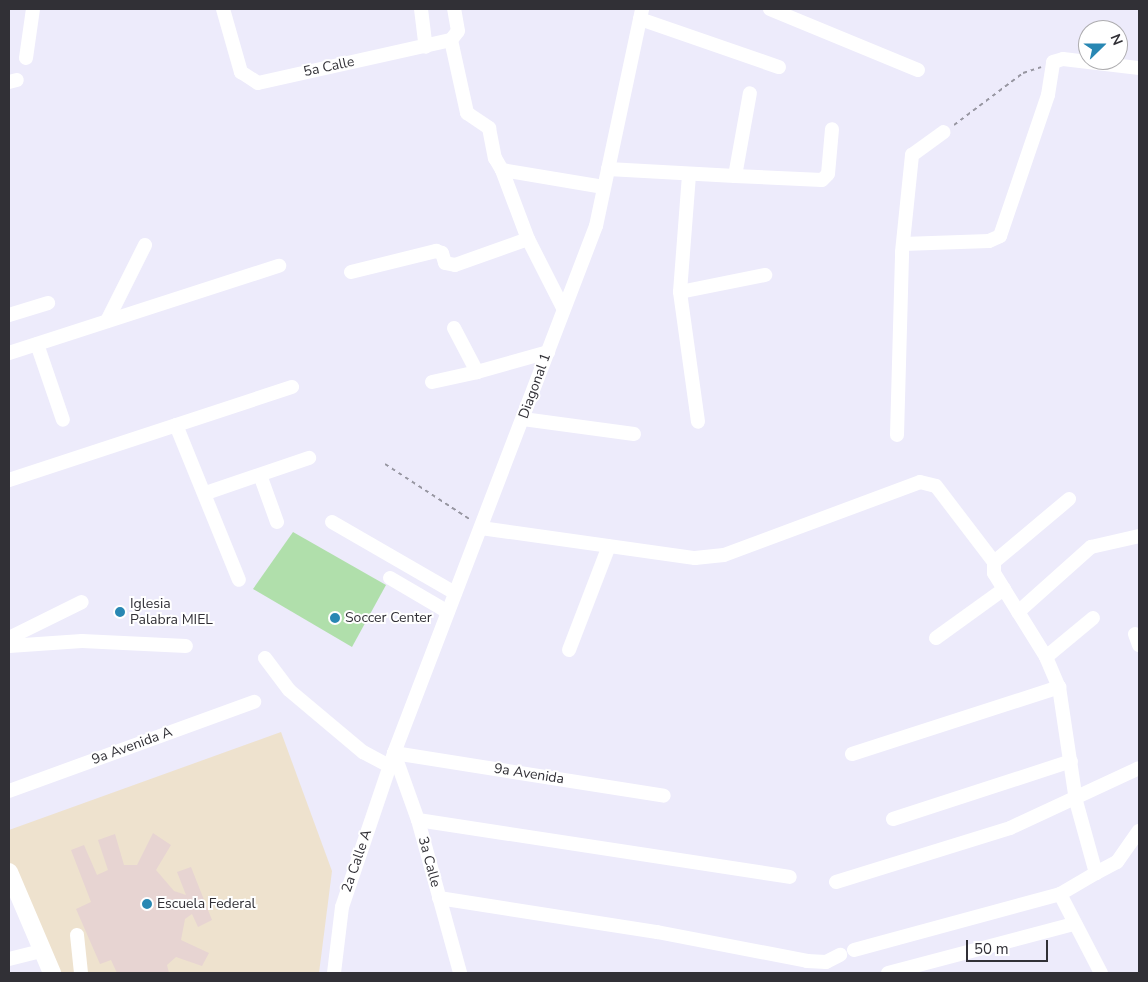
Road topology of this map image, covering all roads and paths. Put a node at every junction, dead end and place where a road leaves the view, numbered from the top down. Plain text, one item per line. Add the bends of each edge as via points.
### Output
1 (33, 9) edge
2 (223, 9) edge
3 (421, 9) edge
4 (454, 9) edge
5 (770, 9) edge
6 (641, 14) edge
7 (451, 40) junction
8 (426, 47) junction
9 (26, 58) dead end
10 (1054, 62) junction
11 (779, 67) dead end
12 (1139, 68) edge
13 (918, 70) dead end
14 (750, 93) dead end
15 (832, 129) dead end
16 (944, 132) joint
17 (608, 168) junction
18 (502, 170) junction
19 (689, 174) junction
20 (735, 176) junction
21 (604, 187) junction
22 (528, 239) junction
23 (903, 244) junction
24 (145, 245) dead end
25 (280, 266) dead end
26 (351, 272) dead end
27 (765, 275) dead end
28 (680, 292) junction
29 (48, 303) dead end
30 (563, 308) junction
31 (9, 316) edge
32 (107, 321) junction
33 (454, 328) dead end
34 (37, 344) junction
35 (548, 352) junction
36 (9, 353) edge
37 (478, 372) junction
38 (432, 382) dead end
39 (292, 387) dead end
40 (523, 419) junction
41 (63, 420) dead end
42 (698, 422) dead end
43 (176, 425) junction
44 (634, 434) dead end
45 (897, 435) dead end
46 (310, 458) dead end
47 (385, 464) dead end
48 (260, 475) junction
49 (9, 480) edge
50 (206, 493) junction
51 (1070, 499) dead end
52 (277, 522) dead end
53 (332, 522) dead end
54 (481, 527) junction
55 (1139, 536) edge
56 (609, 546) junction
57 (994, 562) junction
58 (390, 578) dead end
59 (239, 580) dead end
60 (1004, 589) junction
61 (455, 593) junction
62 (82, 602) dead end
63 (448, 612) junction
64 (1018, 612) junction
65 (1093, 618) dead end
66 (9, 638) edge
67 (936, 638) dead end
68 (9, 646) edge
69 (186, 646) dead end
70 (569, 650) dead end
71 (1046, 657) junction
72 (265, 658) dead end
73 (1059, 687) junction
74 (254, 702) dead end
75 (852, 754) dead end
76 (392, 759) junction
77 (1071, 761) junction
78 (1139, 768) edge
79 (9, 791) edge
80 (664, 796) dead end
81 (1076, 801) junction
82 (893, 819) dead end
83 (418, 820) junction
84 (1139, 831) edge
85 (9, 872) edge
86 (1096, 873) junction
87 (790, 876) dead end
88 (836, 882) dead end
89 (1060, 894) junction
90 (13, 895) edge
91 (439, 898) junction
92 (1073, 924) junction
93 (77, 935) dead end
94 (854, 950) dead end
95 (42, 951) junction
96 (840, 955) dead end
97 (9, 959) edge
98 (52, 973) edge
99 (81, 973) edge
100 (334, 973) edge
101 (460, 973) edge
102 (888, 973) edge
103 (1101, 973) edge

1 - 9 street
2 - 8 street, 5a Calle via 241,72 258,83
3 - 8 street
4 - 7 street via 458,31
5 - 13 street
6 - 11 street
6 - 17 street, Diagonal 1
7 - 8 street, 5a Calle
7 - 18 street via 468,116 489,128 495,158
10 - 12 street via 1063,58
10 - 16 path via 1023,73
10 - 23 street via 1048,95 1000,236 988,241
14 - 20 street
15 - 20 street via 828,174 822,180
16 - 23 street via 912,155
17 - 19 street
17 - 21 street, Diagonal 1
18 - 21 street
18 - 22 street
19 - 20 street
19 - 28 street
21 - 30 street, Diagonal 1 via 596,226
22 - 26 street via 455,265 445,263 442,253 436,251
22 - 30 street
23 - 45 street
24 - 32 street
25 - 32 street
27 - 28 street
28 - 42 street
29 - 31 street
30 - 35 street, Diagonal 1
32 - 34 street
33 - 37 street
34 - 36 street
34 - 41 street
35 - 37 street
35 - 40 street, Diagonal 1
37 - 38 street
39 - 43 street
40 - 44 street
40 - 54 street, Diagonal 1
43 - 49 street
43 - 50 street
46 - 48 street
47 - 54 path
48 - 50 street
48 - 52 street
50 - 59 street
51 - 57 street
53 - 61 street
54 - 56 street
54 - 61 street, Diagonal 1
55 - 64 street via 1091,548
56 - 57 street via 694,558 724,555 920,482 936,486 949,498
56 - 70 street
57 - 60 street via 994,573
58 - 63 street
60 - 64 street
60 - 67 street
61 - 63 street, Diagonal 1
62 - 66 street
63 - 76 street, Diagonal 1
64 - 71 street
65 - 71 street
68 - 69 street via 82,640
71 - 73 street
72 - 76 street, 9a Avenida via 289,690 363,752
73 - 75 street
73 - 77 street
74 - 79 street, 9a Avenida A
76 - 80 street, 9a Avenida
76 - 83 street, 3a Calle
76 - 100 street, 2a Calle A via 342,907
77 - 81 street
77 - 82 street
78 - 81 street
81 - 86 street
81 - 88 street via 1010,828
83 - 87 street
83 - 91 street, 3a Calle
84 - 86 street via 1117,862
85 - 90 main road
86 - 89 street
89 - 92 street
89 - 94 street
90 - 95 main road
91 - 96 street via 657,932 808,961 826,962
91 - 101 street, 3a Calle
92 - 102 street
92 - 103 street
93 - 99 street
95 - 97 street
95 - 98 main road

